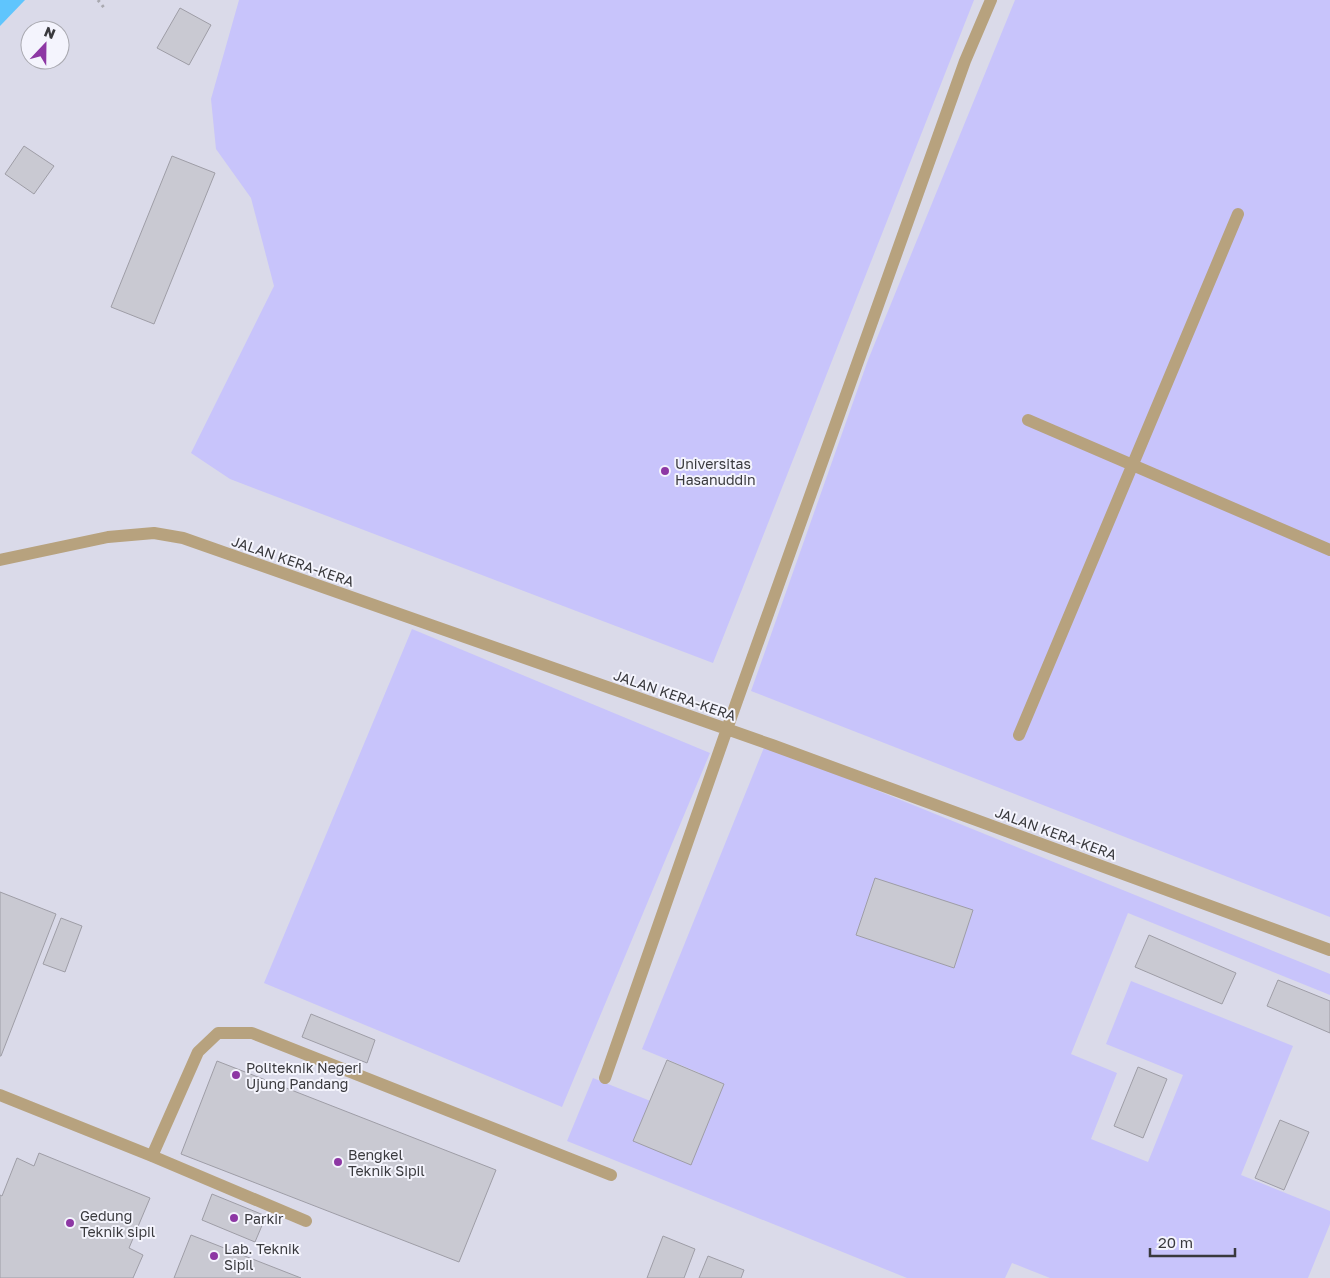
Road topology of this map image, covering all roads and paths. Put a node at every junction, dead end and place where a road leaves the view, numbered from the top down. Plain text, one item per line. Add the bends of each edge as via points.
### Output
1 (98, 0) edge
2 (991, 0) edge
3 (105, 9) dead end
4 (1238, 214) dead end
5 (1028, 420) dead end
6 (1132, 465) junction
7 (1330, 550) edge
8 (0, 560) edge
9 (727, 729) junction
10 (1018, 734) dead end
11 (1330, 950) edge
12 (605, 1078) dead end
13 (0, 1094) edge
14 (152, 1156) junction
15 (611, 1175) dead end
16 (306, 1221) dead end

1 - 3 path
2 - 9 street via 964,61
4 - 6 street
5 - 6 street
6 - 7 street
6 - 10 street
8 - 9 street, JALAN KERA-KERA via 108,537 154,533 183,538
9 - 11 street, JALAN KERA-KERA
9 - 12 street
13 - 14 street
14 - 15 street via 198,1052 218,1033 252,1033
14 - 16 street

